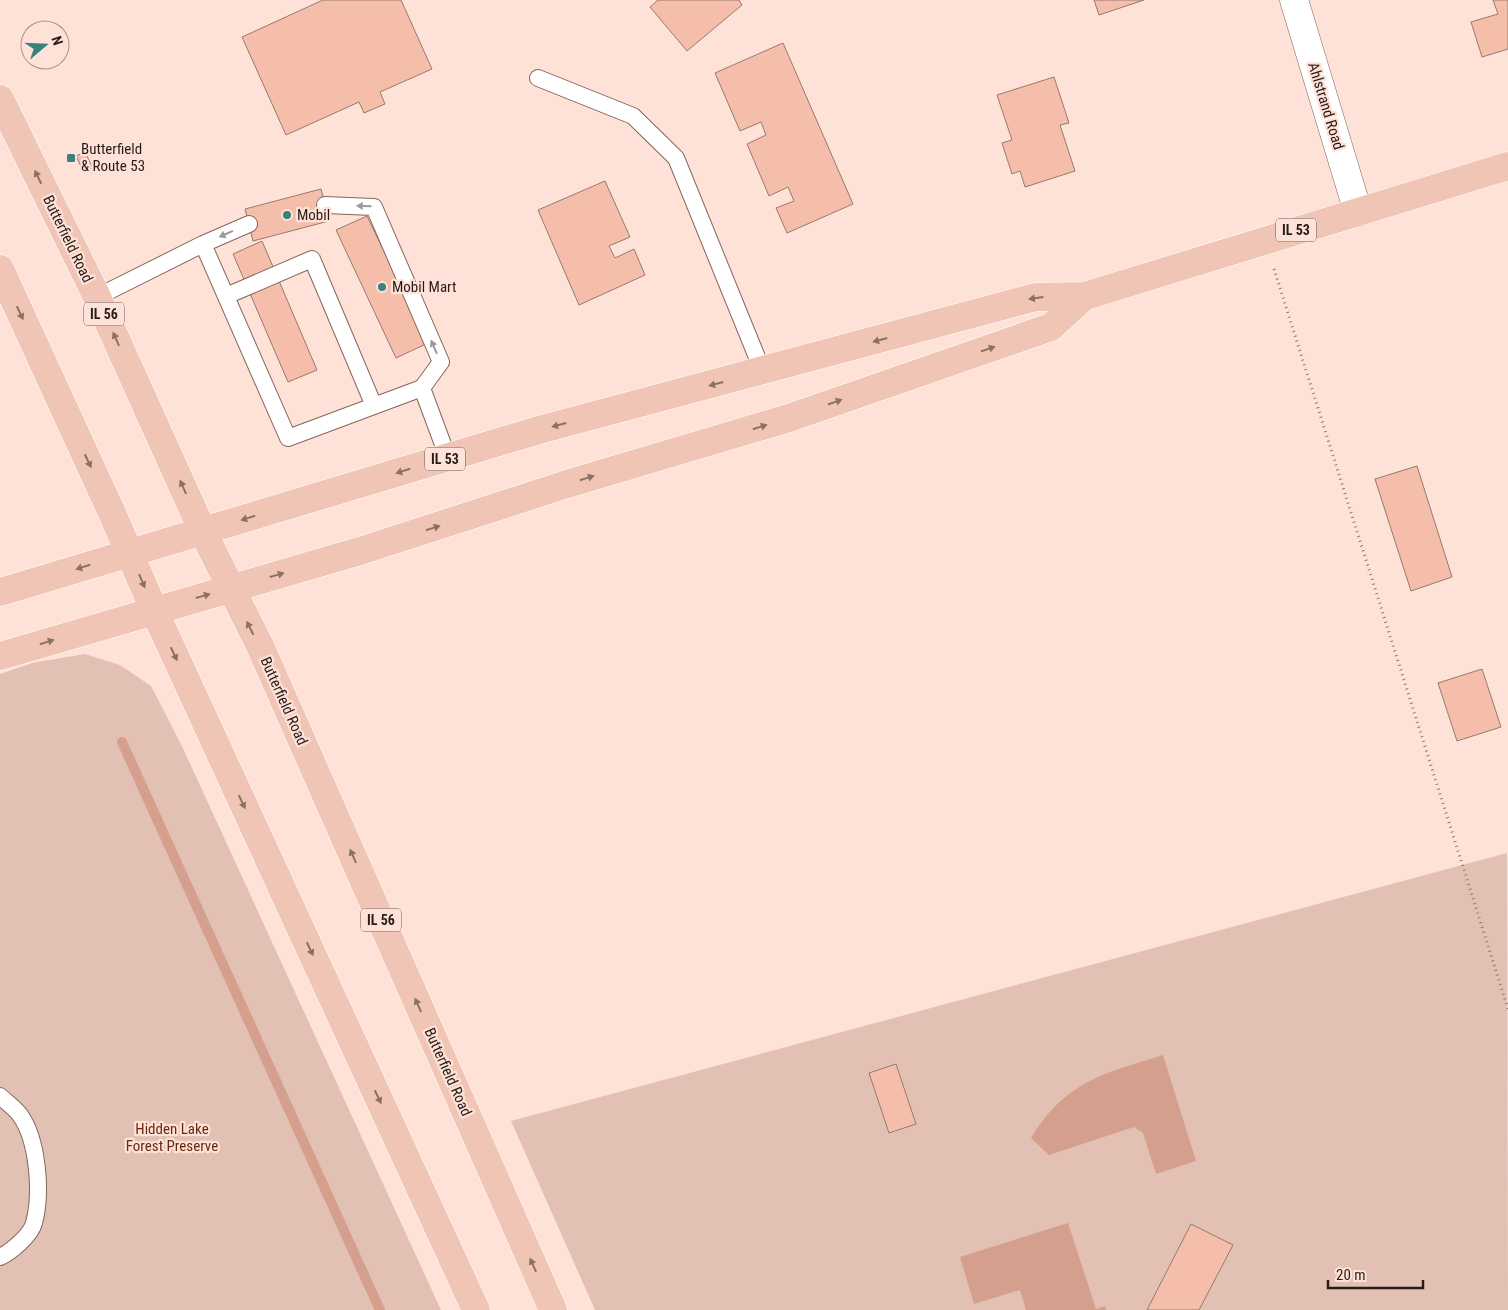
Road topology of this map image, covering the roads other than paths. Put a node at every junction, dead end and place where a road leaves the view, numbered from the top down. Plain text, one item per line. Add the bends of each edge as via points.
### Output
1 (1294, 0) edge
2 (538, 78) dead end
3 (0, 99) edge
4 (1508, 166) edge
5 (325, 204) dead end
6 (1358, 212) junction
7 (249, 224) dead end
8 (203, 244) junction
9 (0, 269) edge
10 (226, 296) junction
11 (1085, 296) junction
12 (97, 297) junction
13 (763, 372) junction
14 (422, 388) junction
15 (374, 406) junction
16 (448, 458) junction
17 (203, 532) junction
18 (129, 553) junction
19 (230, 589) junction
20 (0, 592) edge
21 (154, 610) junction
22 (0, 656) edge
23 (0, 1096) edge
24 (0, 1257) edge
25 (476, 1310) edge
26 (553, 1310) edge

1 - 6 street, Ahlstrand Road
2 - 13 lane via 633,116 676,158
12 -> 3 main road, Butterfield Road / IL 56
4 - 6 main road, IL 53
14 -> 5 lane via 441,362 374,206
6 - 11 main road, IL 53
7 -> 8 lane
8 - 10 lane
8 - 12 lane
9 -> 18 main road
10 - 15 lane via 288,438
10 - 15 lane via 312,259
11 -> 13 main road, IL 53 via 1036,297
19 -> 11 main road, IL 53 via 789,418 1051,327
17 -> 12 main road, Butterfield Road / IL 56
13 -> 16 main road, IL 53 via 539,430
14 - 15 lane
14 - 16 lane
16 -> 17 main road, IL 53
17 - 18 main road, IL 53
17 - 19 main road, Butterfield Road / IL 56
18 -> 20 main road, IL 53
18 -> 21 main road
21 -> 19 main road, IL 53
26 -> 19 main road, Butterfield Road / IL 56 via 268,665
22 -> 21 main road, IL 53
21 -> 25 main road
23 - 24 lane via 20,1115 34,1148 38,1187 34,1225 12,1252

